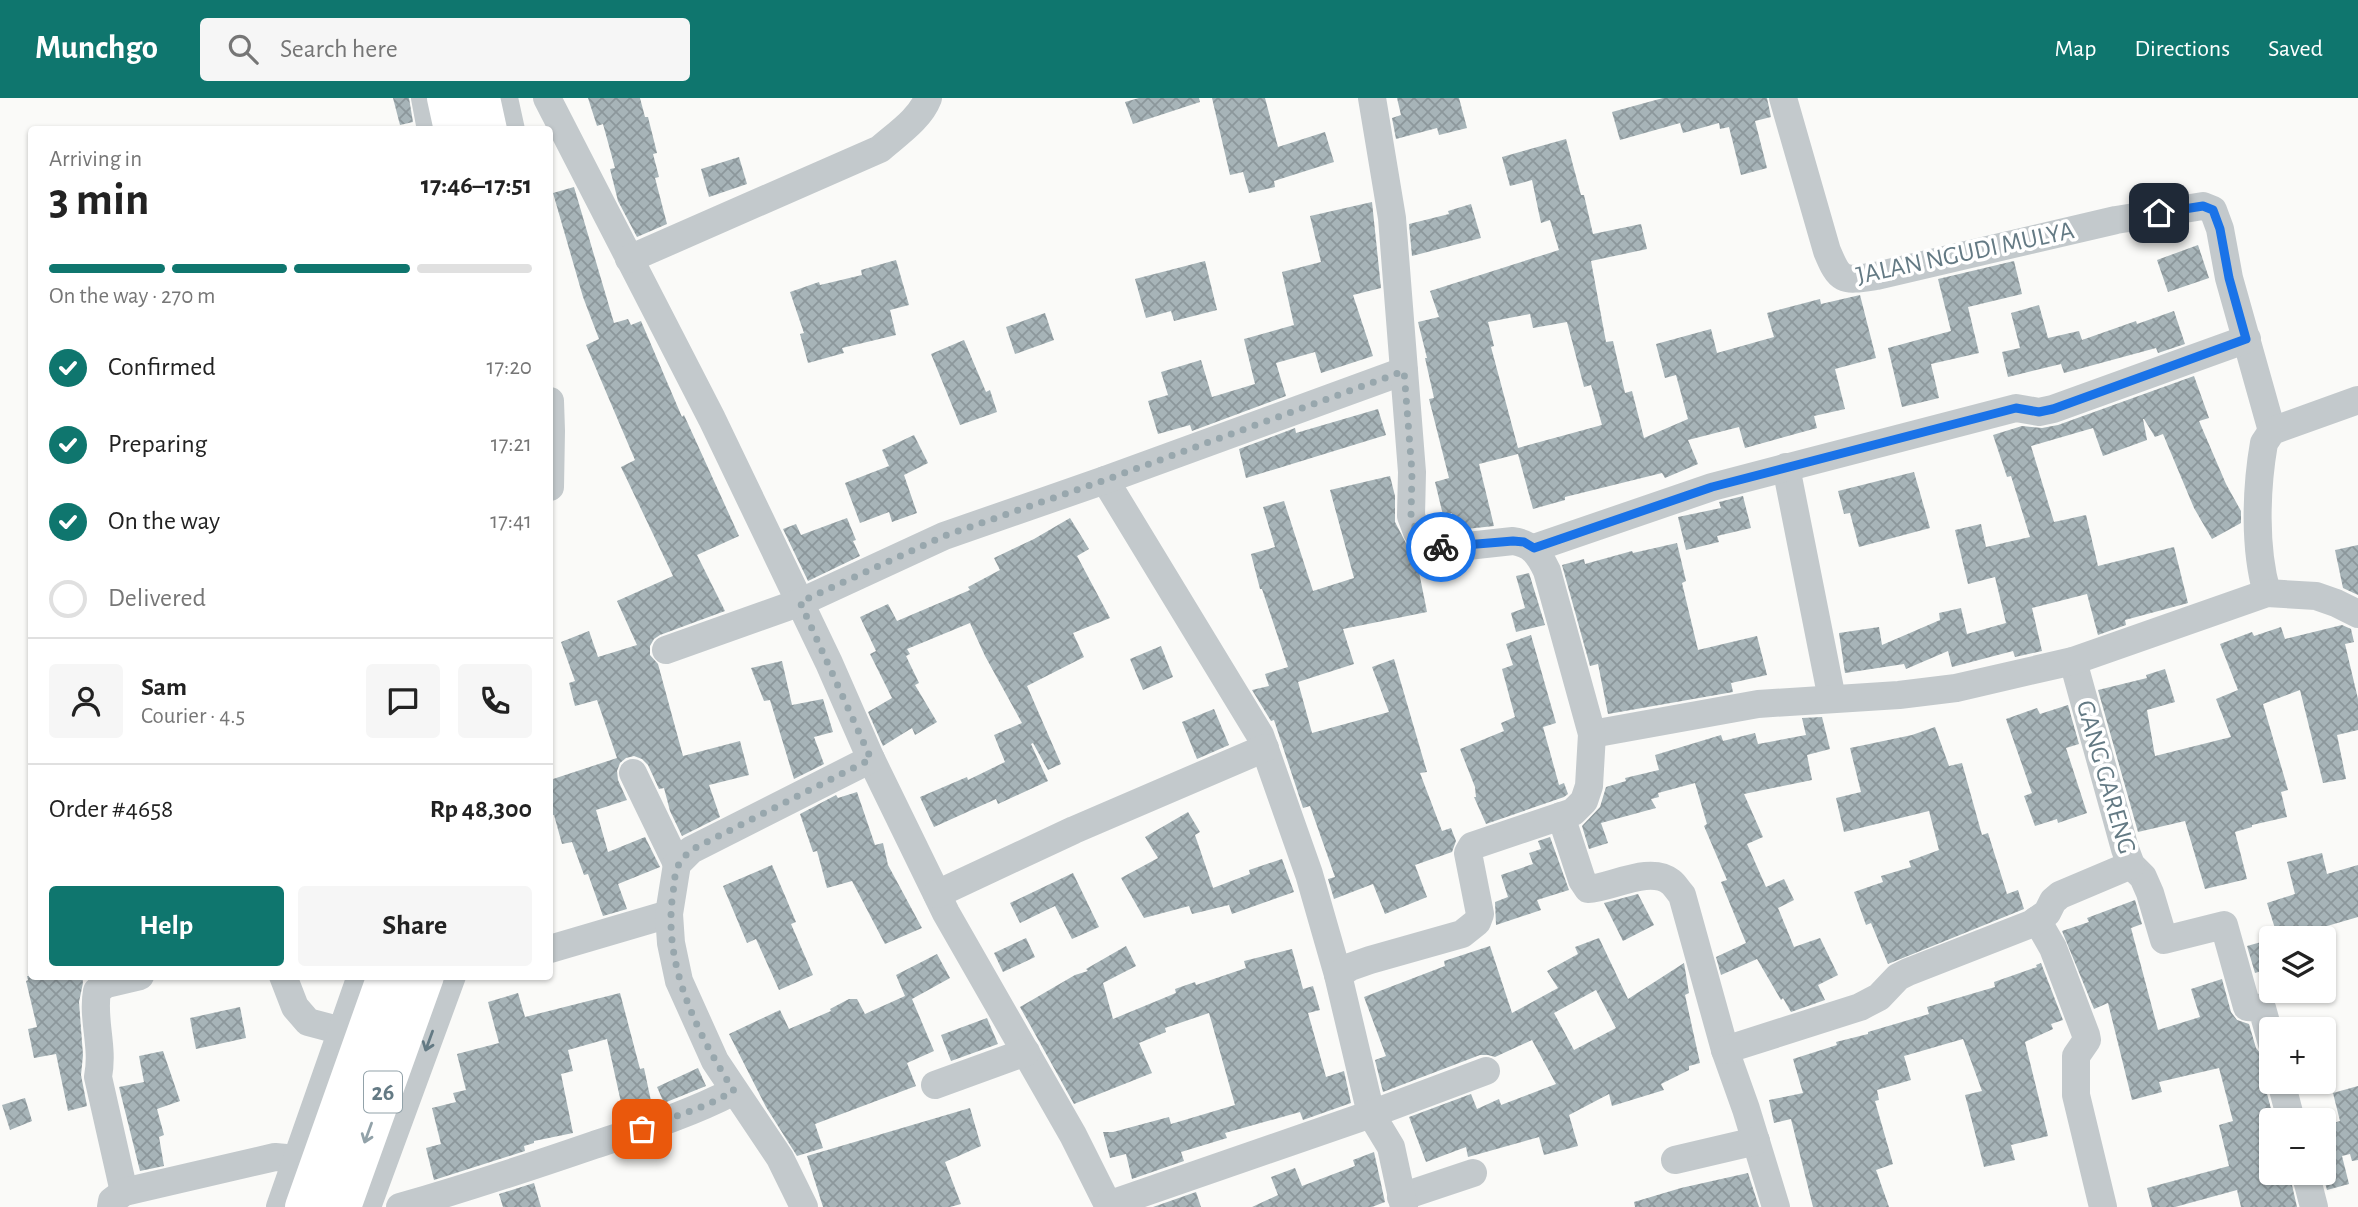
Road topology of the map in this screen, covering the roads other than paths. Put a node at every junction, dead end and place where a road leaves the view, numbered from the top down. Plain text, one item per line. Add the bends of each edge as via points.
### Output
1 (425, 98) edge
2 (446, 98) edge
3 (481, 98) edge
4 (504, 98) edge
5 (547, 98) edge
6 (928, 98) edge
7 (1372, 98) edge
8 (1783, 98) edge
9 (430, 126) edge
10 (452, 126) edge
11 (487, 126) edge
12 (510, 126) edge
13 (629, 259) junction
14 (2246, 339) junction
15 (1404, 371) junction
16 (2358, 400) edge
17 (2272, 431) junction
18 (1786, 467) junction
19 (1105, 480) junction
20 (1534, 548) junction
21 (2267, 593) junction
22 (800, 602) junction
23 (2358, 614) edge
24 (666, 650) dead end
25 (2073, 661) junction
26 (1832, 699) junction
27 (1592, 734) junction
28 (1265, 748) junction
29 (871, 759) junction
30 (633, 773) dead end
31 (1561, 816) junction
32 (677, 864) junction
33 (2131, 864) junction
34 (937, 894) junction
35 (669, 914) junction
36 (2038, 920) junction
37 (553, 949) edge
38 (1338, 975) junction
39 (124, 980) edge
40 (285, 980) edge
41 (360, 980) edge
42 (385, 980) edge
43 (445, 980) edge
44 (445, 980) edge
45 (2264, 1017) edge
46 (342, 1031) junction
47 (1725, 1050) junction
48 (1026, 1052) junction
49 (1486, 1071) dead end
50 (935, 1085) dead end
51 (734, 1091) junction
52 (1371, 1114) junction
53 (1756, 1141) junction
54 (297, 1159) junction
55 (1675, 1160) dead end
56 (1473, 1172) dead end
57 (2308, 1185) edge
58 (117, 1200) edge
59 (1402, 1202) edge
60 (1108, 1206) edge
61 (280, 1207) edge
62 (304, 1207) edge
63 (342, 1207) edge
64 (367, 1207) edge
65 (400, 1207) edge
66 (804, 1207) edge
67 (1776, 1207) edge
68 (2103, 1207) edge
69 (2314, 1207) edge

1 - 9 street
2 - 10 highway
3 - 11 highway
4 - 12 street
5 - 13 street
6 - 13 street via 925,107 880,149
7 - 15 street via 1392,218
8 - 14 street, JALAN NGUDI MULYA via 1827,251 1841,277 1875,276 2116,220 2203,206 2213,210 2220,229
13 - 22 street
14 - 17 street
14 - 18 street via 2053,409 2016,408
15 - 19 street
15 - 20 street via 1411,516 1421,540 1427,546 1449,548 1513,541
16 - 17 street
17 - 21 street via 2261,458 2259,533
18 - 20 street via 1712,487
18 - 26 street
19 - 22 street via 944,536
19 - 28 street
20 - 27 street via 1546,570
21 - 23 street via 2316,596
21 - 25 street
22 - 24 street
22 - 29 street
25 - 26 street via 1956,688
25 - 33 street, GANG GARENG
26 - 27 street via 1758,704
27 - 31 street via 1584,802
28 - 34 street
28 - 38 street
29 - 32 street via 691,850
29 - 34 street
30 - 32 street
31 - 38 street via 1472,846 1468,853 1480,914 1462,934 1360,963
31 - 47 street via 1588,889 1657,877 1670,880 1682,895
32 - 35 street
33 - 36 street via 2060,895
33 - 45 street, GANG GARENG via 2150,893 2164,940 2224,925 2247,1007 2262,1008
34 - 48 street
35 - 37 street
35 - 51 street via 679,981 715,1061
36 - 47 street via 1898,976 1878,997 1860,1007
36 - 68 street via 2086,1035 2076,1056 2076,1095
38 - 52 street
39 - 58 street via 106,984 97,991 95,1002 102,1059 98,1077
40 - 46 street via 295,1007 308,1022
41 - 46 street
42 - 62 highway, 26
43 -> 63 highway, 26
44 -> 64 street
46 - 54 street
47 - 53 street
48 - 50 street
48 - 60 street
49 - 52 street
51 - 65 street via 642,1129
51 - 66 street via 780,1158
52 - 59 street via 1391,1147
52 - 60 street
53 - 55 street
53 - 67 street
54 - 58 street via 275,1157
54 - 61 street
56 - 59 street
57 - 69 street

